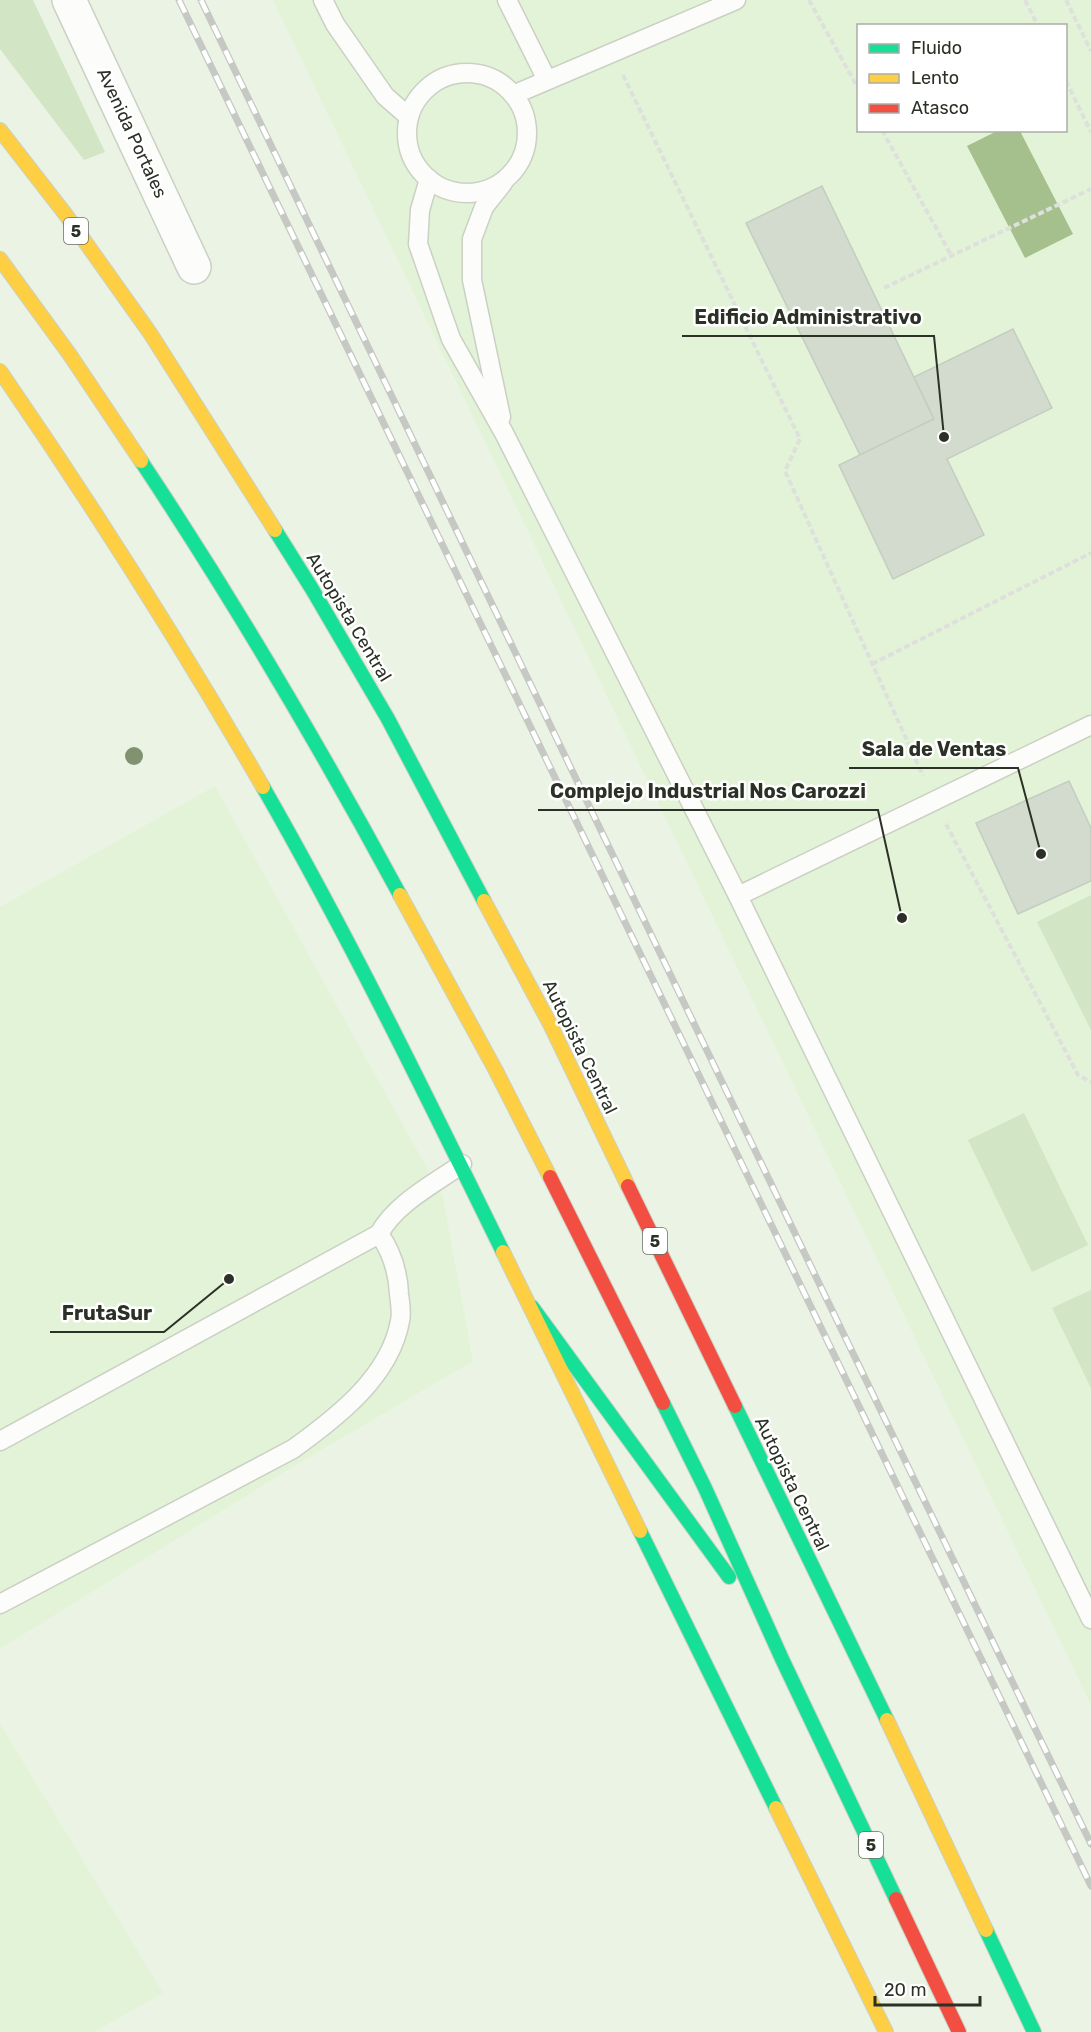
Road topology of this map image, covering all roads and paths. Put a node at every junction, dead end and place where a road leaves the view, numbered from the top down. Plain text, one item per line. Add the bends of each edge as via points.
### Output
1 (69, 0) edge
2 (323, 0) edge
3 (507, 0) edge
4 (736, 0) edge
5 (809, 0) edge
6 (1025, 0) edge
7 (1066, 0) edge
8 (1037, 24) edge
9 (1091, 51) edge
10 (612, 53) junction
11 (547, 80) junction
12 (1067, 85) edge
13 (857, 86) edge
14 (513, 95) junction
15 (409, 117) junction
16 (0, 130) edge
17 (883, 132) edge
18 (1091, 132) edge
19 (507, 177) junction
20 (429, 179) junction
21 (1091, 189) edge
22 (951, 255) junction
23 (0, 259) edge
24 (194, 267) dead end
25 (884, 288) dead end
26 (0, 371) edge
27 (504, 433) junction
28 (1091, 553) edge
29 (872, 664) junction
30 (1091, 725) edge
31 (934, 801) junction
32 (738, 896) junction
33 (1091, 1082) edge
34 (462, 1164) junction
35 (379, 1234) junction
36 (532, 1307) junction
37 (0, 1441) edge
38 (0, 1604) edge
39 (1091, 1619) edge
40 (782, 1659) junction
41 (885, 2032) edge
42 (959, 2032) edge
43 (1034, 2032) edge

1 - 24 street, Avenida Portales
2 - 15 lane via 385,96
3 - 11 lane
4 - 10 lane
5 - 13 path
6 - 8 path
7 - 9 path
10 - 11 lane
10 - 29 path via 800,439 784,471
11 - 14 lane
12 - 18 path
14 - 15 lane via 491,77 457,73 427,89
14 - 19 lane via 525,114 527,131 519,164
15 - 20 lane via 410,152
16 - 43 main road, Autopista Central / 5 via 150,333 312,589 388,719 550,1024
17 - 22 path
19 - 20 lane via 477,192 443,188
19 - 27 lane via 484,207 472,239 472,280
20 - 27 lane via 420,210 418,244 451,339
21 - 22 path
22 - 25 path
23 - 40 main road, 5 via 70,355 196,544 380,858 495,1069 602,1278 705,1488
26 - 34 main road via 120,550 212,699 312,872
27 - 32 lane
28 - 29 path
29 - 31 path
30 - 31 lane
31 - 32 lane
31 - 33 path via 1078,1075
32 - 39 lane
34 - 35 lane via 399,1209
34 - 36 main road
35 - 37 lane
35 - 38 lane via 390,1250 399,1282 401,1320 384,1362 350,1402 293,1449
36 - 40 main road via 718,1561
36 - 41 main road
40 - 42 main road, 5

